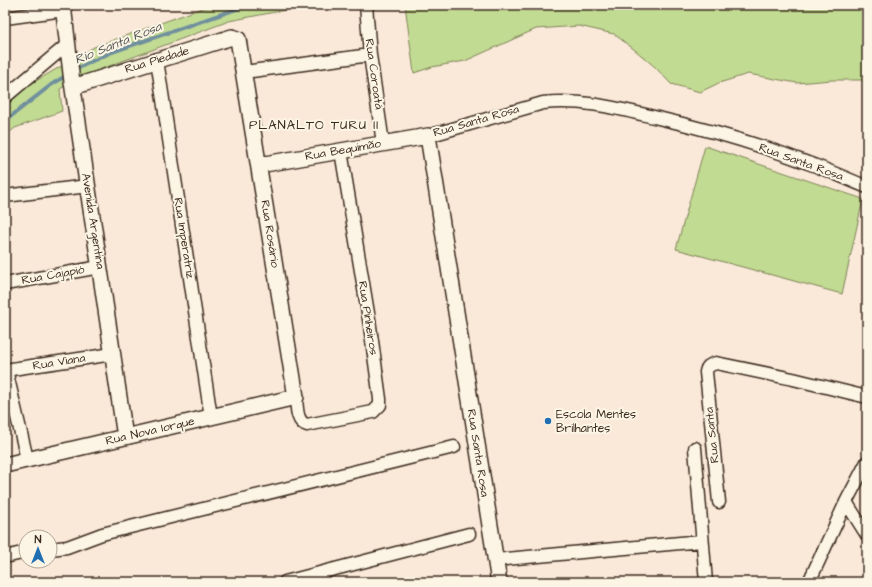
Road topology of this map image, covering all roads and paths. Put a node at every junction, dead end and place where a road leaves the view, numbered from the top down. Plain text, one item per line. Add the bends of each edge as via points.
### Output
1 (366, 5) edge
2 (63, 7) edge
3 (5, 18) edge
4 (239, 43) joint
5 (68, 51) junction
6 (370, 55) junction
7 (157, 60) junction
8 (244, 72) junction
9 (73, 84) junction
10 (5, 97) edge
11 (428, 136) junction
12 (383, 143) junction
13 (341, 151) junction
14 (259, 165) junction
15 (88, 186) junction
16 (867, 187) edge
17 (5, 196) edge
18 (100, 267) junction
19 (5, 284) edge
20 (113, 354) junction
21 (5, 370) edge
22 (296, 397) junction
23 (867, 397) edge
24 (212, 417) junction
25 (303, 424) joint
26 (125, 437) junction
27 (454, 447) dead end
28 (695, 448) dead end
29 (27, 459) junction
30 (867, 462) edge
31 (5, 464) edge
32 (719, 502) dead end
33 (846, 502) junction
34 (469, 534) dead end
35 (867, 535) edge
36 (702, 541) junction
37 (58, 548) edge
38 (18, 554) edge
39 (5, 557) edge
40 (495, 560) junction
41 (285, 582) edge
42 (499, 582) edge
43 (706, 582) edge
44 (809, 582) edge

1 - 6 street, Rua Coroatá
2 - 3 street
2 - 5 street, Avenida Argentina
4 - 7 street, Rua Piedade via 238,39 232,37
4 - 8 street, Rua Rosário
5 - 9 street, Avenida Argentina
5 - 10 street
6 - 8 street
6 - 12 street, Rua Coroatá
7 - 9 street, Rua Piedade
7 - 24 street, Rua Imperatriz
8 - 14 street, Rua Rosário
9 - 15 street, Avenida Argentina
11 - 12 street, Rua Bequimão
11 - 16 street, Rua Santa Rosa via 543,103 583,102 719,134 808,162
11 - 40 street, Rua Santa Rosa
12 - 13 street, Rua Bequimão
13 - 14 street, Rua Bequimão
13 - 25 street, Rua Pinheiros via 369,318 380,405 373,412
14 - 22 street, Rua Rosário
15 - 17 street
15 - 18 street, Avenida Argentina
18 - 19 street, Rua Cajapió
18 - 20 street, Avenida Argentina
20 - 21 street, Rua Viana
20 - 26 street, Avenida Argentina
21 - 29 street
22 - 24 street, Rua Nova Iorque
22 - 25 street, Rua Rosário via 300,421
23 - 32 street, Rua Santa via 716,363 706,368
24 - 26 street, Rua Nova Iorque
26 - 29 street, Rua Nova Iorque
27 - 37 street via 102,534
28 - 36 street
29 - 31 street, Rua Nova Iorque
30 - 33 street
33 - 35 street
33 - 44 street
34 - 41 street
36 - 40 street
36 - 43 street
38 - 39 street
40 - 42 street, Rua Santa Rosa

